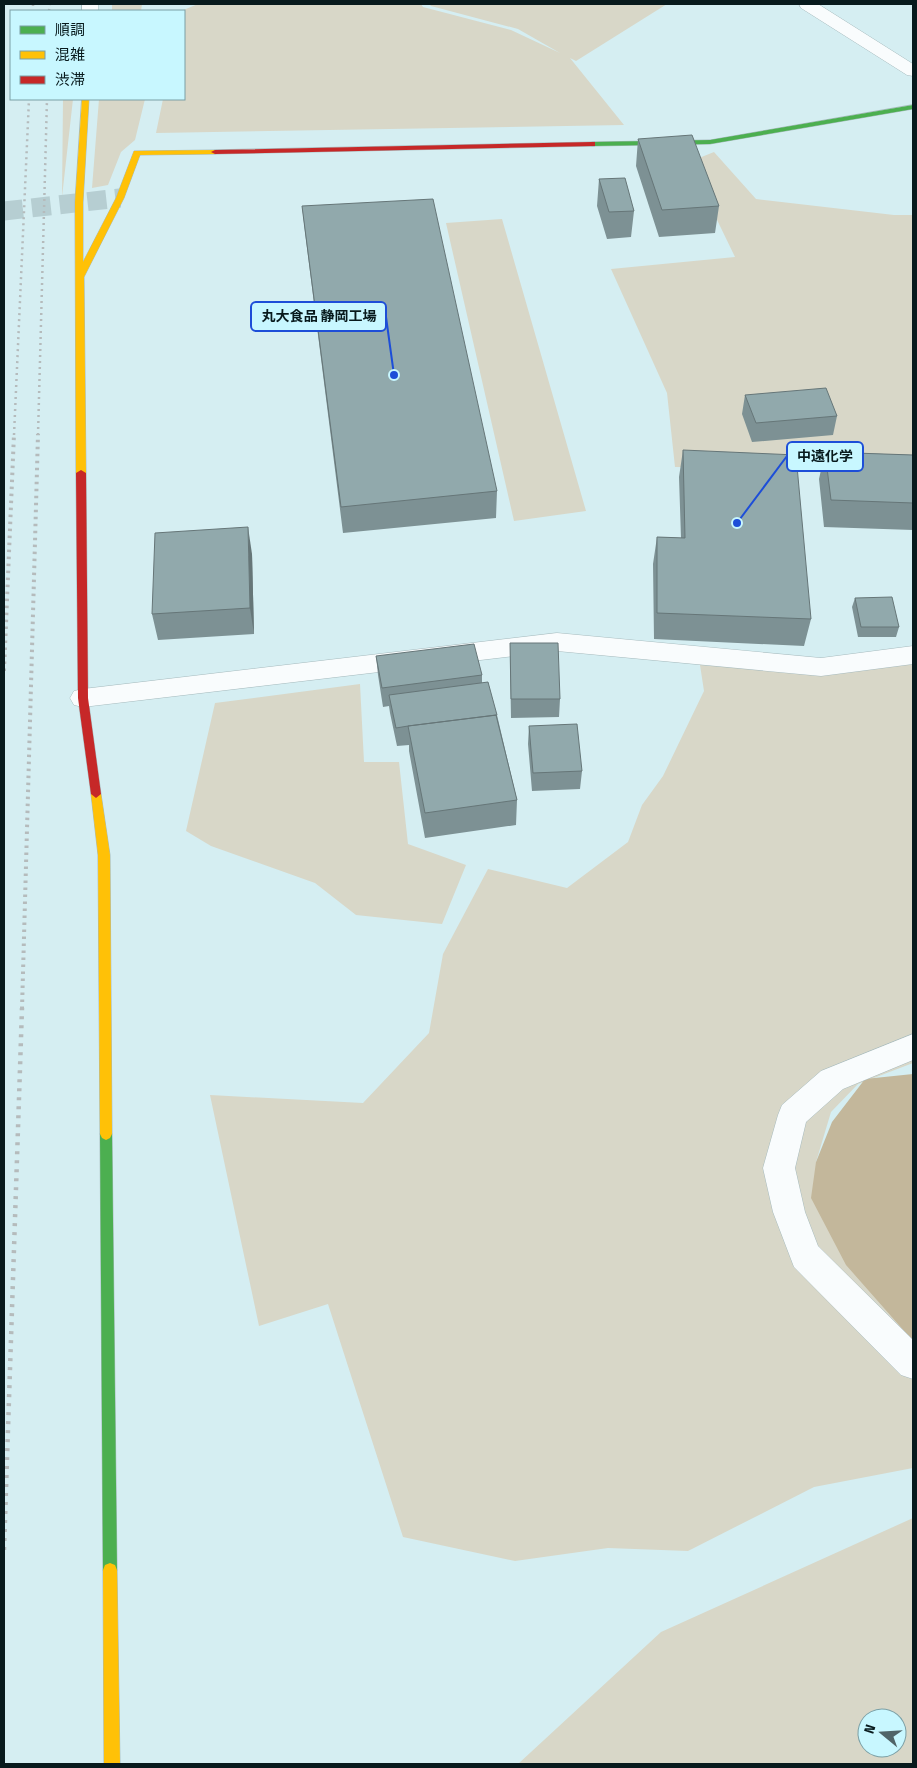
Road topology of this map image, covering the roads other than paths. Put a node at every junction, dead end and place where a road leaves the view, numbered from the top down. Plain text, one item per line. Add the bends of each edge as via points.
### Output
1 (807, 4) edge
2 (913, 71) edge
3 (85, 100) edge
4 (913, 107) edge
5 (79, 279) junction
6 (913, 655) edge
7 (83, 698) junction
8 (913, 1047) edge
9 (913, 1363) edge
10 (112, 1764) edge

1 - 2 street
3 - 5 street via 79,202
4 - 5 street via 710,142 137,153 120,198
5 - 7 street
6 - 7 street via 821,668 557,642
7 - 10 street via 104,855
8 - 9 street via 832,1080 793,1115 779,1168 789,1212 805,1256

